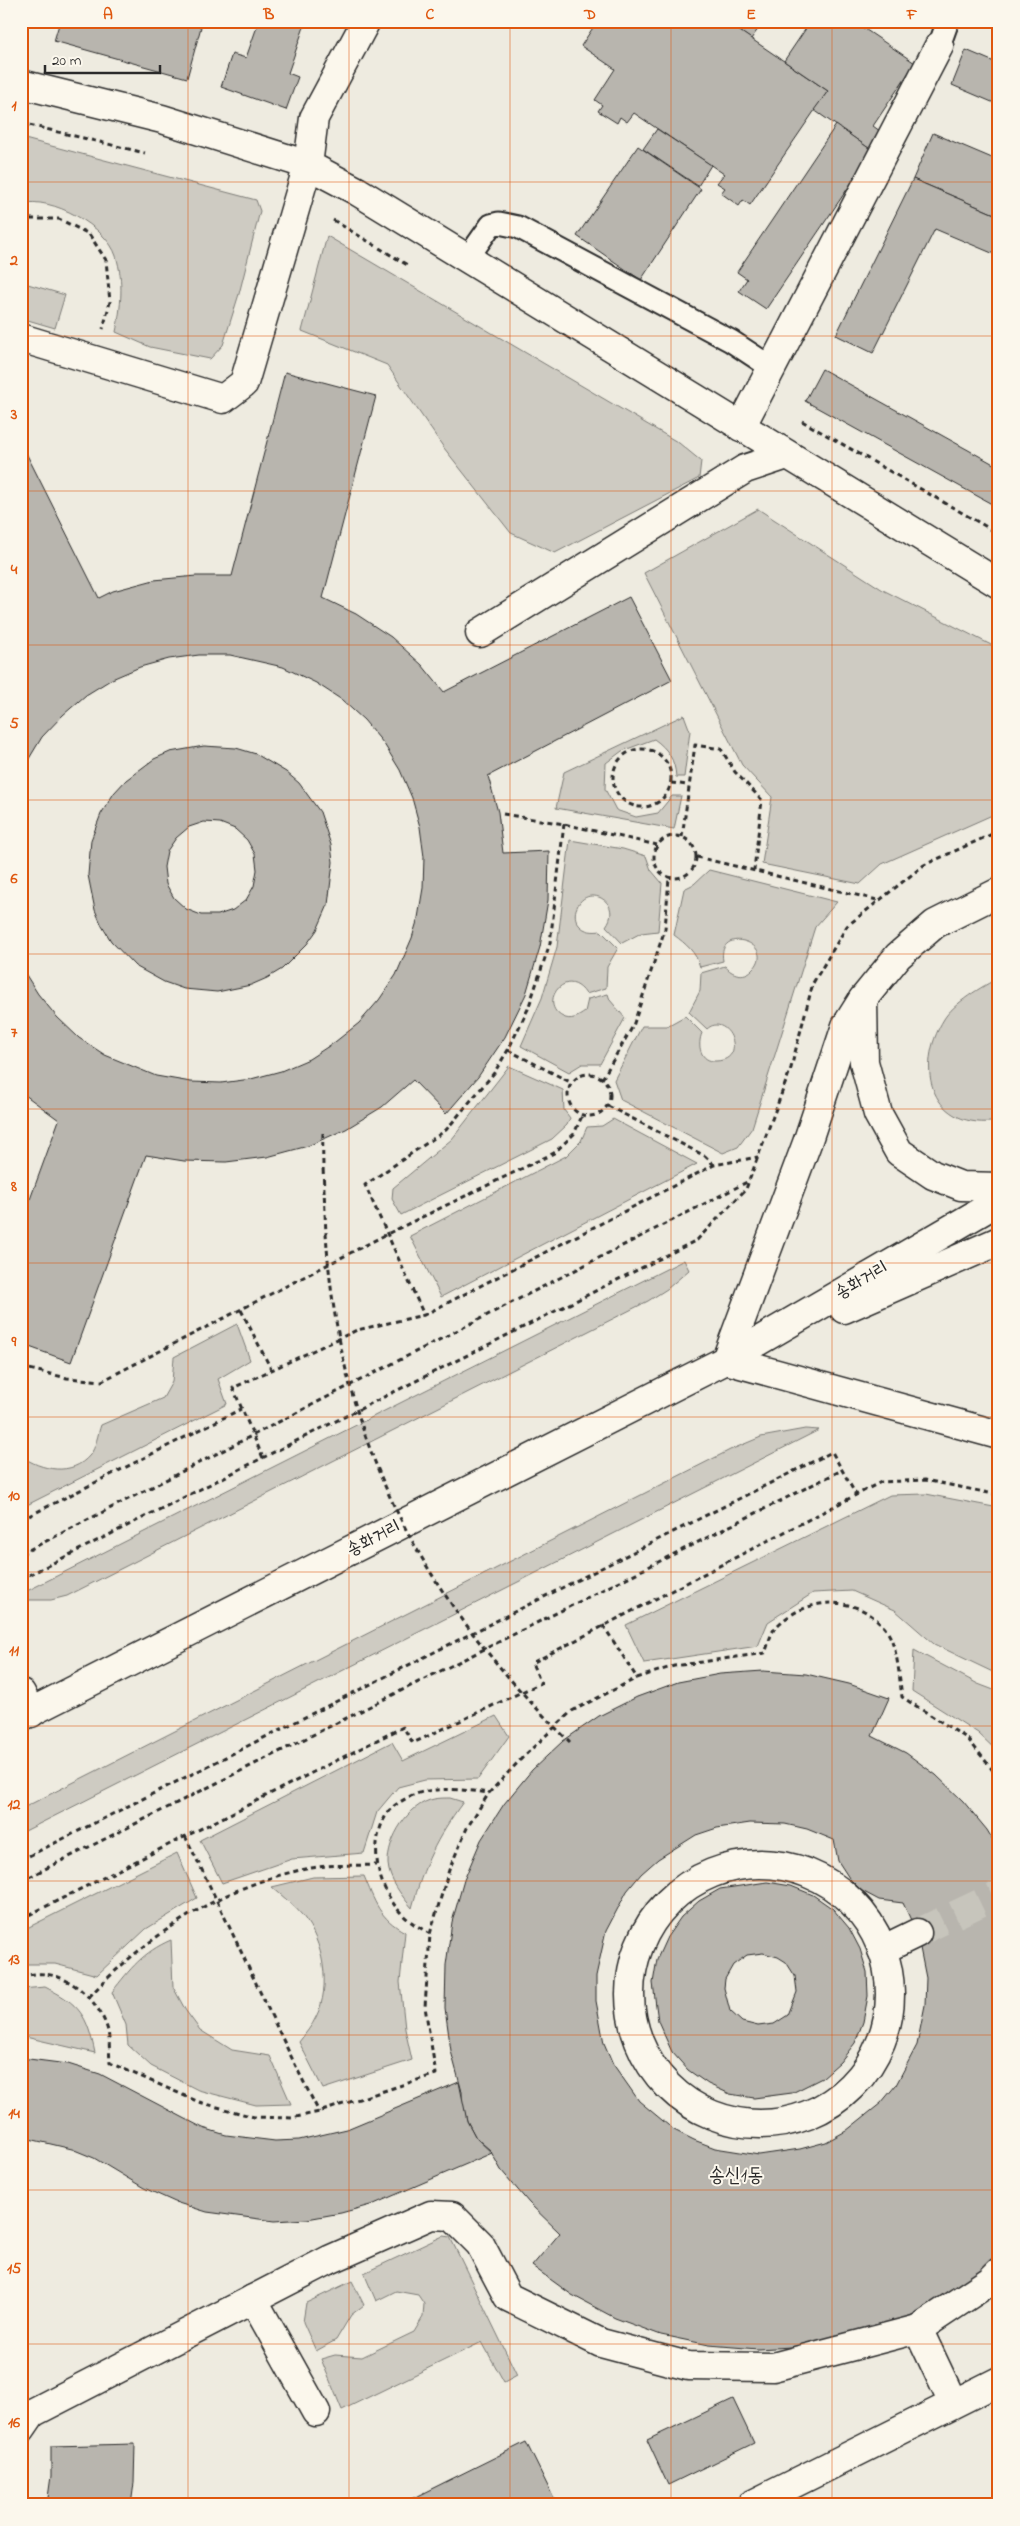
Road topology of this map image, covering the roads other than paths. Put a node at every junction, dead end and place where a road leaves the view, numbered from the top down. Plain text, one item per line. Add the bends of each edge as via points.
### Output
1 (366, 21) edge
2 (948, 21) edge
3 (938, 46) joint
4 (21, 84) edge
5 (308, 165) junction
6 (466, 259) junction
7 (21, 338) edge
8 (772, 368) junction
9 (742, 427) junction
10 (787, 454) junction
11 (999, 584) edge
12 (480, 633) dead end
13 (999, 892) edge
14 (863, 999) junction
15 (999, 1187) edge
16 (999, 1201) edge
17 (999, 1241) edge
18 (726, 1360) junction
19 (999, 1435) edge
20 (24, 1708) edge
21 (917, 1933) tunnel mouth
22 (882, 1950) junction
23 (999, 2272) edge
24 (253, 2299) junction
25 (918, 2329) junction
26 (999, 2381) edge
27 (953, 2403) junction
28 (316, 2412) dead end
29 (21, 2429) edge
30 (751, 2505) edge

1 - 5 street via 314,118
2 - 3 lane
3 - 8 street
4 - 5 street via 162,119
5 - 6 street via 357,191
5 - 7 street via 244,383 222,399
6 - 8 lane via 491,225 498,223 518,228 731,342
6 - 9 street
8 - 9 street
9 - 10 street
10 - 11 street
10 - 12 street via 745,469
13 - 14 street via 935,924 898,956
14 - 15 street via 864,1062 878,1114 899,1152 933,1176 961,1186
14 - 18 street via 846,1026 807,1143
16 - 18 street, 송화거리
17 - 18 street, 송화거리
18 - 19 street
18 - 20 street, 송화거리
21 - 22 street
22 - 22 street via 870,1925 854,1904 833,1886 809,1873 783,1866 755,1864 728,1868 703,1877 660,1911 645,1933 635,1959 630,1986 638,2039 661,2078 687,2103 712,2116 764,2125 792,2121 817,2112 840,2097 875,2056 890,2004 889,1976
23 - 25 street
24 - 25 street via 329,2260 431,2215 452,2216 480,2244 508,2297 601,2344 688,2366 773,2367
24 - 28 street
24 - 29 street via 32,2413
25 - 27 street
26 - 27 street
27 - 30 street

